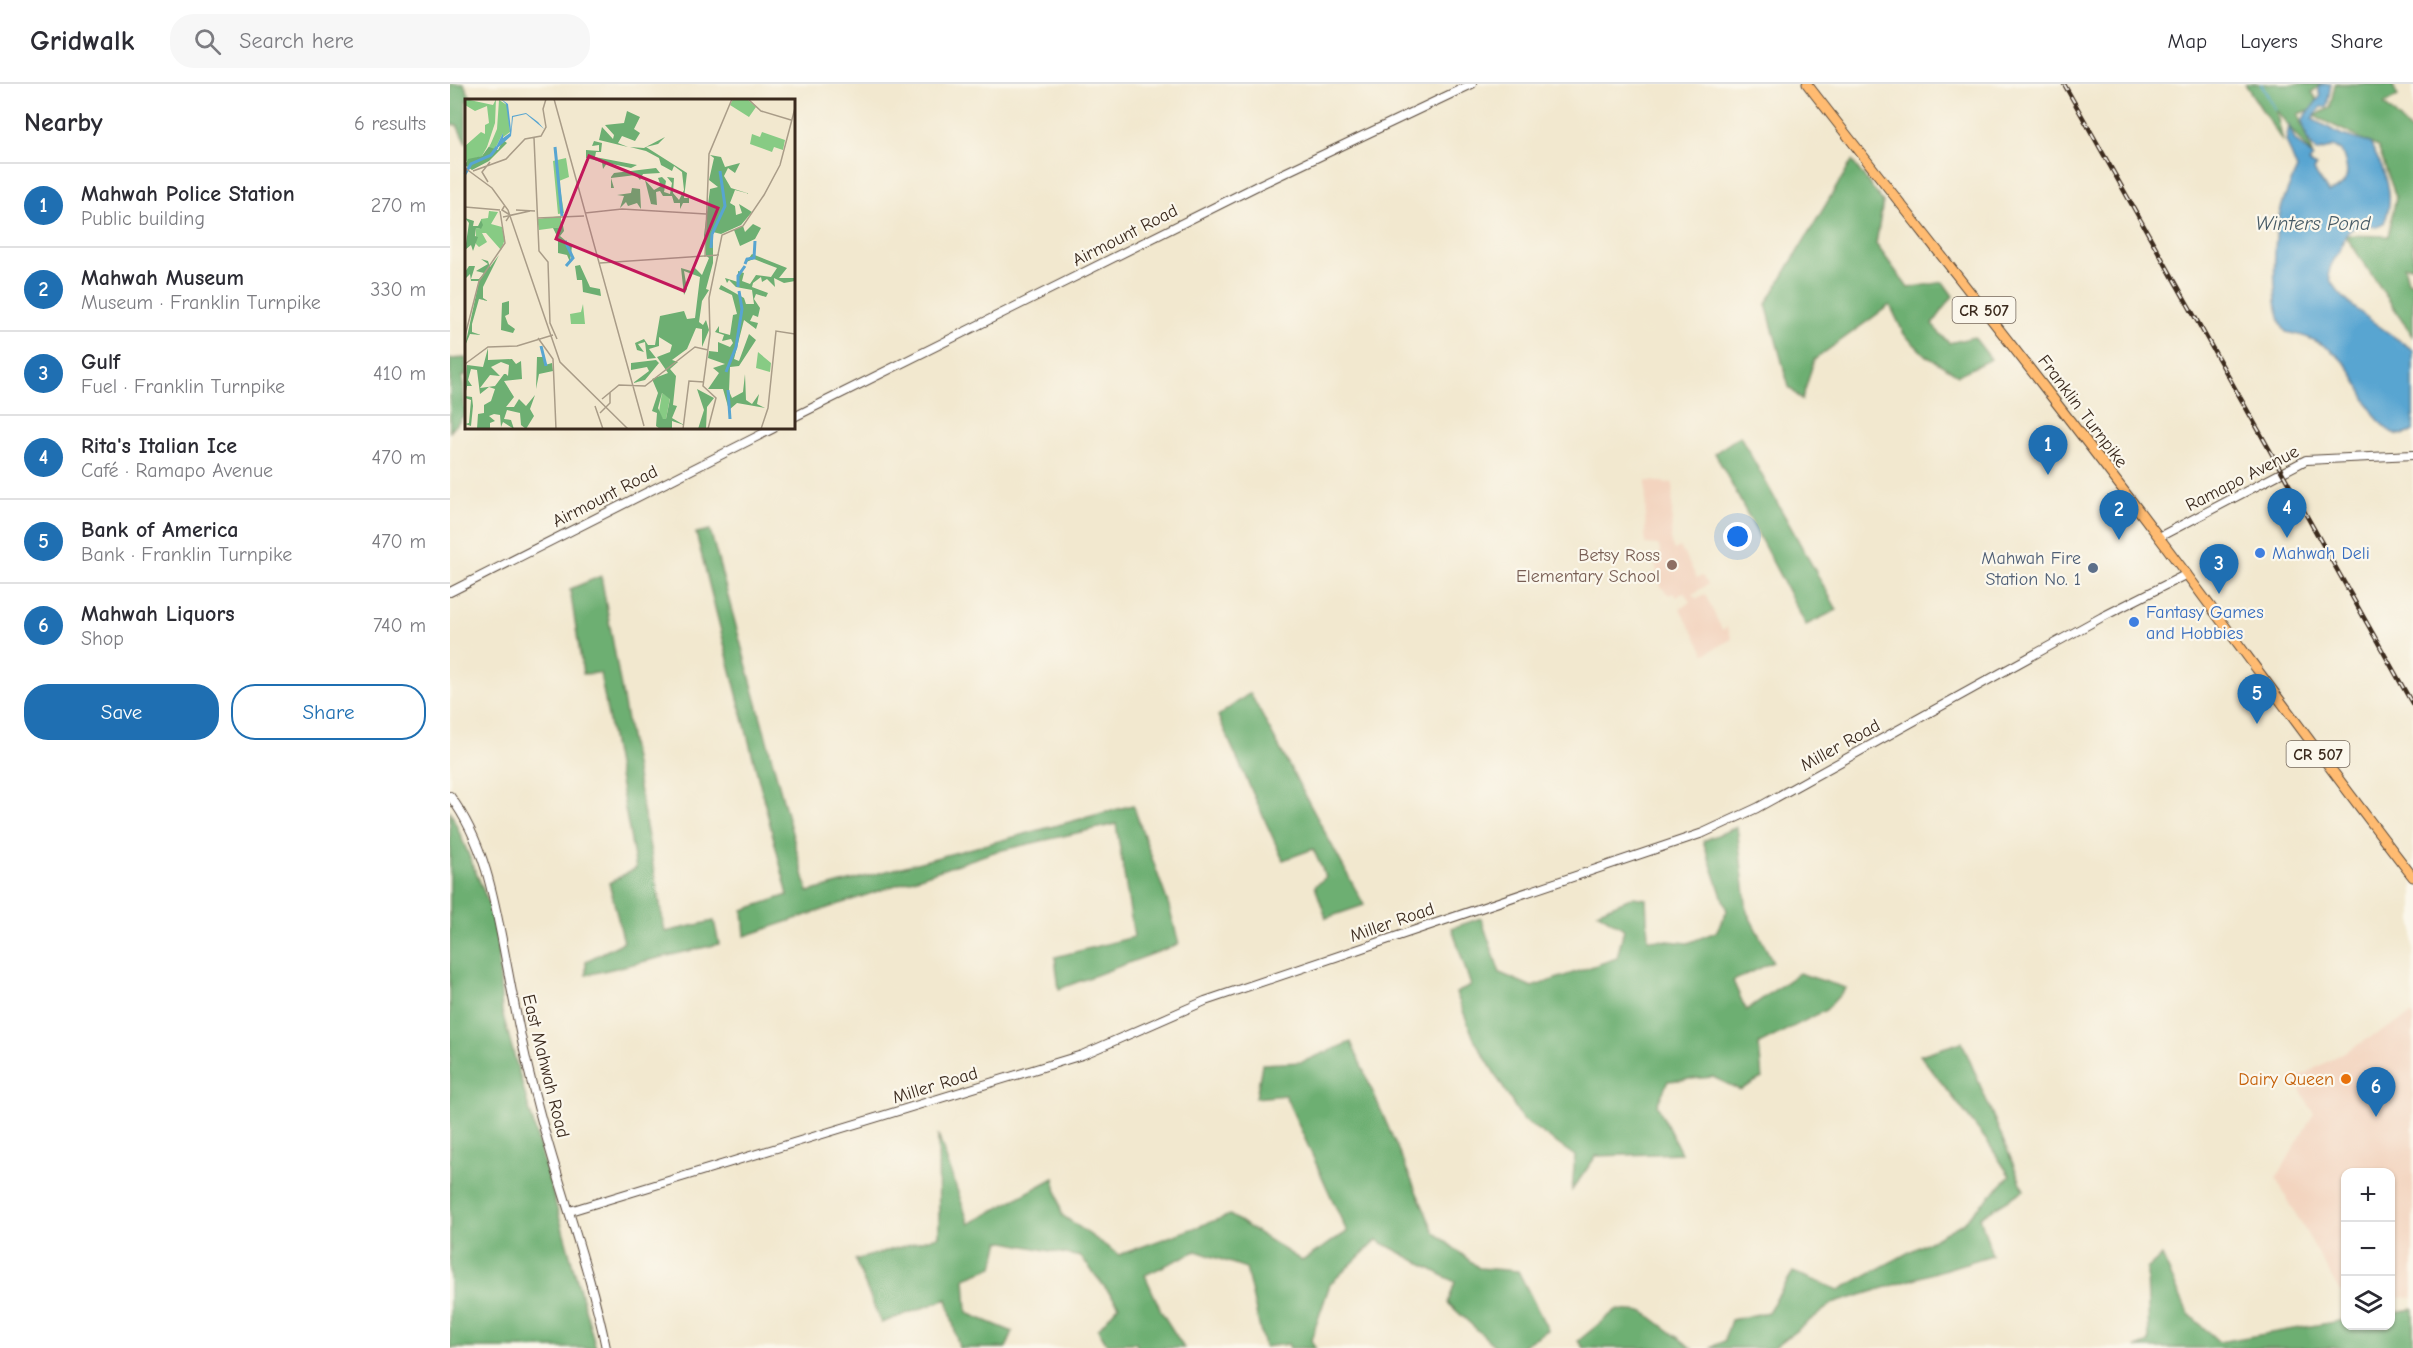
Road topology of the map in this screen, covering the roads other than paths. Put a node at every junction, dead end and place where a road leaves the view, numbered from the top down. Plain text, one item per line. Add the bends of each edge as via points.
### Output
1 (1472, 84) edge
2 (1807, 84) edge
3 (795, 417) edge
4 (772, 429) edge
5 (2413, 455) edge
6 (2159, 537) junction
7 (2187, 574) junction
8 (450, 592) edge
9 (450, 796) edge
10 (2413, 877) edge
11 (570, 1211) junction
12 (606, 1348) edge

1 - 3 street, Airmount Road via 1259,185
2 - 6 main road, Franklin Turnpike / CR 507
4 - 8 street, Airmount Road
5 - 6 street, Ramapo Avenue via 2306,460
6 - 7 main road, Franklin Turnpike / CR 507
7 - 10 main road, Franklin Turnpike / CR 507 via 2320,758
7 - 11 street, Miller Road via 1757,808 1703,832 1205,1000 1082,1055
9 - 11 street, East Mahwah Road via 473,834 493,894 526,1062
11 - 12 street, East Mahwah Road

